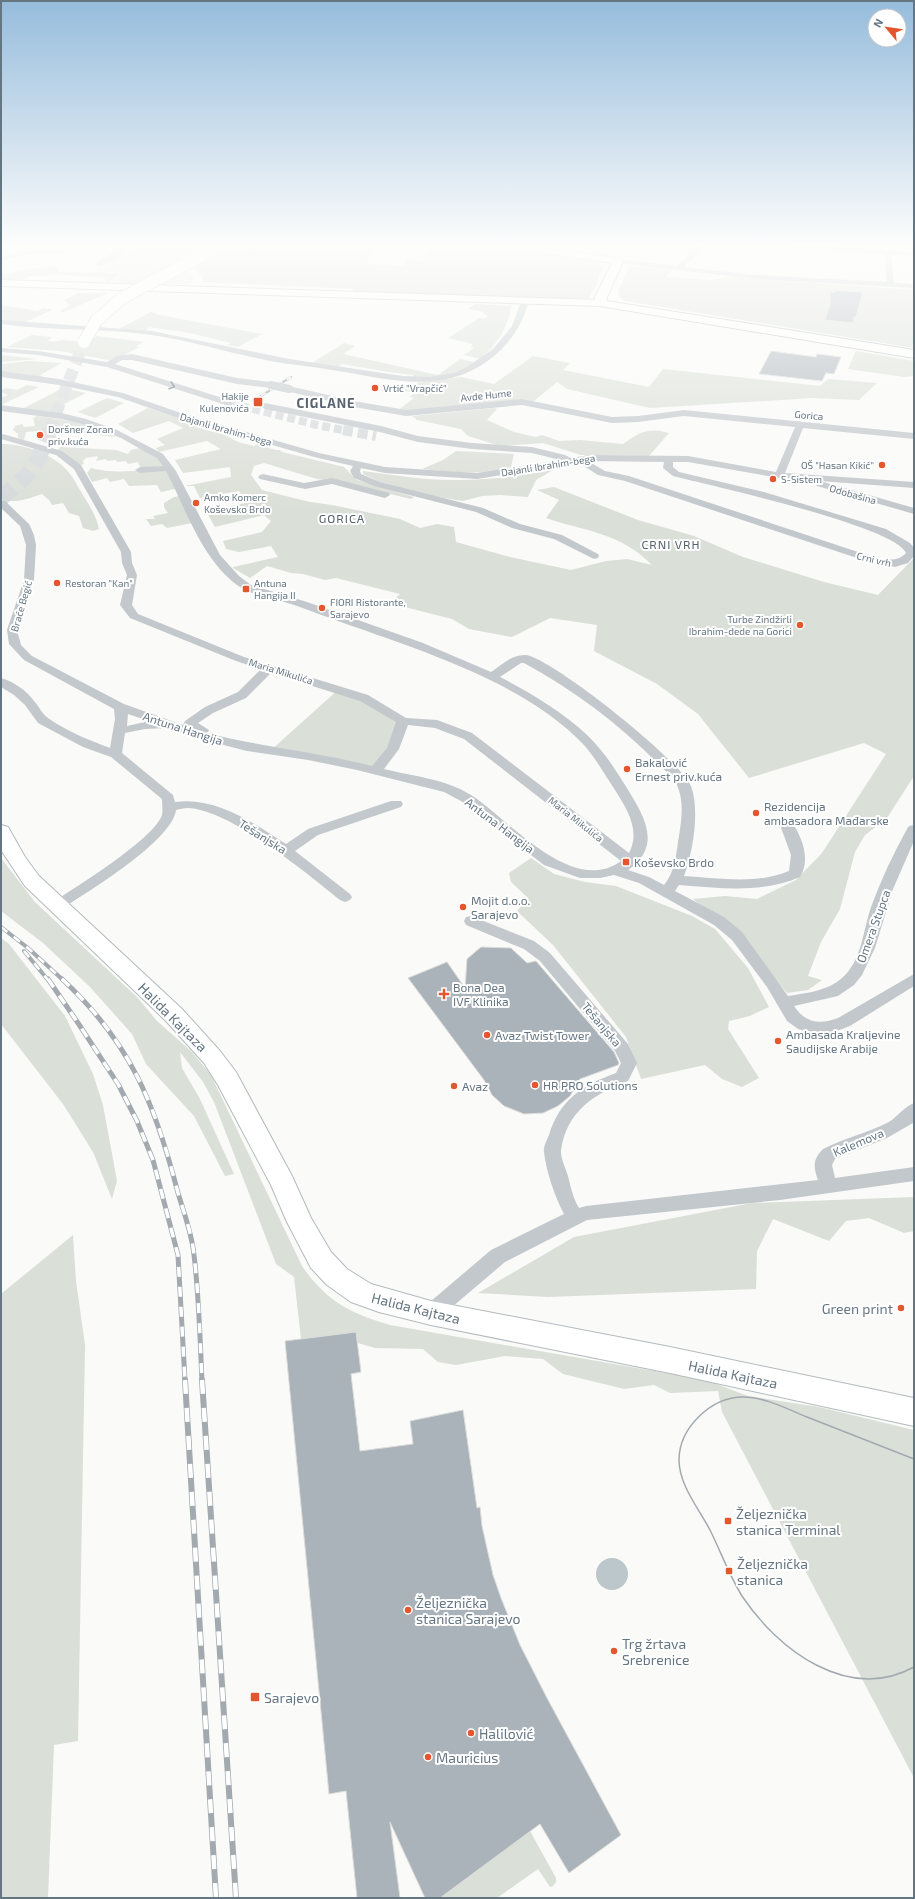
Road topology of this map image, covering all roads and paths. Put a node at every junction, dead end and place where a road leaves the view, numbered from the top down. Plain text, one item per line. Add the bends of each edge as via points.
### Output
1 (89, 334) edge
2 (153, 334) edge
3 (509, 334) edge
4 (789, 334) edge
5 (84, 342) tunnel mouth
6 (1, 350) edge
7 (18, 353) junction
8 (914, 354) edge
9 (108, 365) junction
10 (122, 370) junction
11 (1, 374) edge
12 (229, 403) tunnel mouth
13 (265, 406) dead end
14 (1, 408) edge
15 (703, 414) joint
16 (800, 425) junction
17 (3, 434) edge
18 (376, 436) tunnel mouth
19 (914, 436) edge
20 (514, 449) junction
21 (580, 459) junction
22 (667, 459) junction
23 (568, 461) junction
24 (358, 465) junction
25 (169, 468) junction
26 (140, 470) dead end
27 (779, 475) junction
28 (792, 476) junction
29 (263, 477) dead end
30 (914, 485) edge
31 (432, 500) junction
32 (1, 503) edge
33 (914, 511) edge
34 (594, 556) dead end
35 (269, 668) junction
36 (492, 677) junction
37 (1, 682) edge
38 (120, 708) junction
39 (140, 713) junction
40 (403, 721) junction
41 (175, 726) junction
42 (128, 730) junction
43 (116, 739) junction
44 (247, 747) junction
45 (116, 754) junction
46 (376, 770) junction
47 (396, 804) dead end
48 (169, 807) junction
49 (787, 826) dead end
50 (914, 829) edge
51 (1, 831) edge
52 (287, 850) junction
53 (631, 861) junction
54 (614, 870) junction
55 (676, 880) junction
56 (666, 892) junction
57 (345, 897) dead end
58 (58, 905) junction
59 (471, 921) dead end
60 (914, 979) edge
61 (784, 1002) junction
62 (914, 1110) edge
63 (914, 1174) edge
64 (830, 1185) junction
65 (575, 1217) junction
66 (431, 1313) junction
67 (914, 1412) edge

1 - 5 main road, bridge
2 - 3 street via 309,365 420,380 447,378 469,370 497,349
4 - 8 main road
6 - 7 street
7 - 9 street via 38,353
7 - 10 street
9 - 10 street
9 - 15 street, Avde Hume, bridge via 120,358 132,357 237,381 271,385 406,413 522,402 612,420 684,412
10 -> 12 street
11 - 24 street, Dajanli Ibrahim-bega via 59,382 120,395 178,416
13 - 20 street via 425,440
14 - 25 street via 61,416 100,426 122,435 160,457
15 - 16 street, Gorica
16 - 19 street, Gorica
16 - 27 street
17 - 35 street, Maria Mikulića via 59,453 78,467 126,552 127,564 132,575 126,605 134,616 240,659
18 - 20 street via 448,449
20 - 23 street via 545,453
21 - 22 street, Dajanli Ibrahim-bega
21 - 22 street, Crni vrh via 590,469 605,476 626,478 858,556 895,564 904,561 911,553 897,538 882,531 761,494 676,474 668,468
21 - 23 street, Dajanli Ibrahim-bega
22 - 27 street, Odobašina via 688,459
23 - 24 street, Dajanli Ibrahim-bega via 477,476 386,470
24 - 31 street via 355,472 357,476
25 - 26 street
25 - 36 street via 219,560 232,576 248,588 294,601 436,653
27 - 28 street, Odobašina
28 - 30 street, Odobašina
28 - 33 street, Odobašina
29 - 31 street via 305,486 332,481 410,501
31 - 34 street via 479,510 516,526 558,536
32 - 38 street, Braće Begić via 25,526 31,552 27,589 13,627 14,643 28,658
35 - 40 street, Maria Mikulića via 364,698
35 - 44 street via 242,695 209,710 189,724
36 - 53 street via 551,712 583,737 598,754 630,803 640,828 640,846
36 - 55 street via 518,659 526,659 607,711 679,777 684,784 689,805 683,856
37 - 45 street via 18,692 42,720 52,727 87,744
38 - 39 street, Antuna Hangija
38 - 43 street via 122,725
39 - 41 street, Antuna Hangija
39 - 42 street
40 - 46 street via 393,749
40 - 53 street, Maria Mikulića via 437,724 468,736
41 - 42 street via 150,725
41 - 44 street, Antuna Hangija
42 - 43 street
43 - 45 street
44 - 46 street, Antuna Hangija
45 - 48 street via 164,792
46 - 54 street, Antuna Hangija via 449,789 466,798 549,862 564,869 582,874 599,874
47 - 52 street via 314,832
48 - 52 street, Tešanjska via 187,804 226,814
48 - 58 street via 168,817 160,828 142,844
49 - 55 street via 799,858 796,874 764,883 744,884
50 - 61 street, Omera Stupca via 903,847 881,899 868,944 852,978 837,989
51 - 58 main road, Halida Kajtaza via 32,881
52 - 57 street, Tešanjska
53 - 54 street, Antuna Hangija
54 - 56 street via 644,880
55 - 56 street
56 - 61 street via 729,929 761,968
58 - 66 main road, Halida Kajtaza via 194,1035 212,1057 227,1079 276,1170 321,1260 337,1278 361,1293 379,1300
59 - 65 street, Tešanjska via 529,945 545,957 627,1056 629,1063 622,1077 598,1086 581,1097 570,1109 559,1129 552,1151 565,1199
60 - 61 street via 844,1022 828,1028 804,1025 793,1016
62 - 64 street, Kalemova via 898,1125 831,1152 824,1158 823,1165
63 - 64 street
64 - 65 street via 780,1193 586,1213
65 - 66 street via 498,1256
66 - 67 main road, Halida Kajtaza

